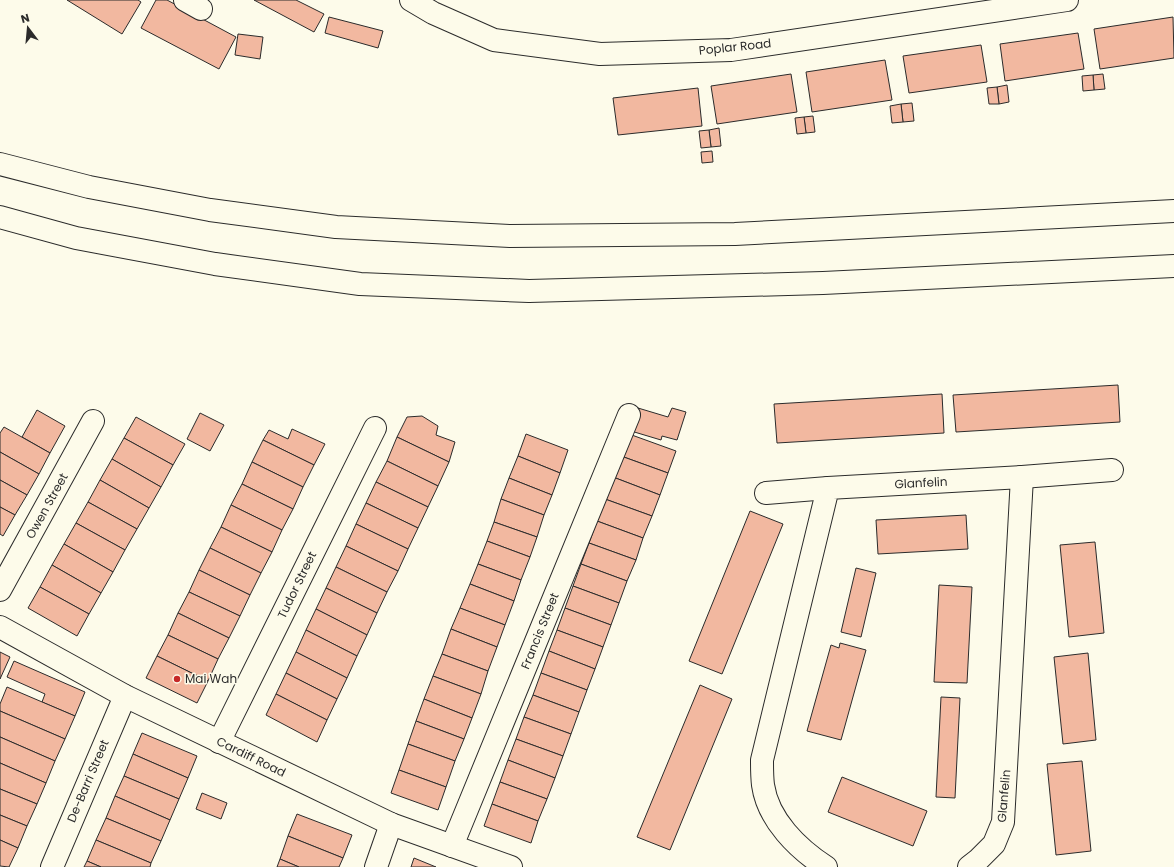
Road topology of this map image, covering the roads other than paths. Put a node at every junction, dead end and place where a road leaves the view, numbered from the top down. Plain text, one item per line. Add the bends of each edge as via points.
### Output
1 (411, 0) edge
2 (1067, 0) edge
3 (0, 164) edge
4 (1174, 211) edge
5 (0, 217) edge
6 (1174, 266) edge
7 (629, 415) dead end
8 (93, 421) dead end
9 (375, 428) dead end
10 (1112, 470) dead end
11 (1022, 477) junction
12 (828, 488) junction
13 (766, 493) dead end
14 (0, 590) edge
15 (0, 626) edge
16 (125, 696) junction
17 (219, 742) junction
18 (391, 824) junction
19 (452, 846) junction
20 (52, 867) edge
21 (376, 867) edge
22 (511, 867) edge
23 (826, 867) edge
24 (968, 867) edge

1 - 2 main road, Poplar Road via 433,13 494,40 600,54 731,50
3 - 4 main road via 89,187 210,210 336,227 510,236 735,234
5 - 6 main road via 76,238 215,264 360,284 529,291 823,283
7 - 19 main road, Francis Street
8 - 14 main road, Owen Street
9 - 17 main road, Tudor Street
10 - 11 main road
11 - 12 main road, Glanfelin
11 - 24 main road, Glanfelin via 1003,822 994,844
12 - 13 main road, Glanfelin
12 - 23 main road via 762,760 763,786 770,809 784,830 813,859
15 - 16 main road, Cardiff Road
16 - 17 main road, Cardiff Road
16 - 20 main road, De-Barri Street
17 - 18 main road, Cardiff Road
18 - 19 main road, Cardiff Road
18 - 21 main road
19 - 22 main road, Cardiff Road

